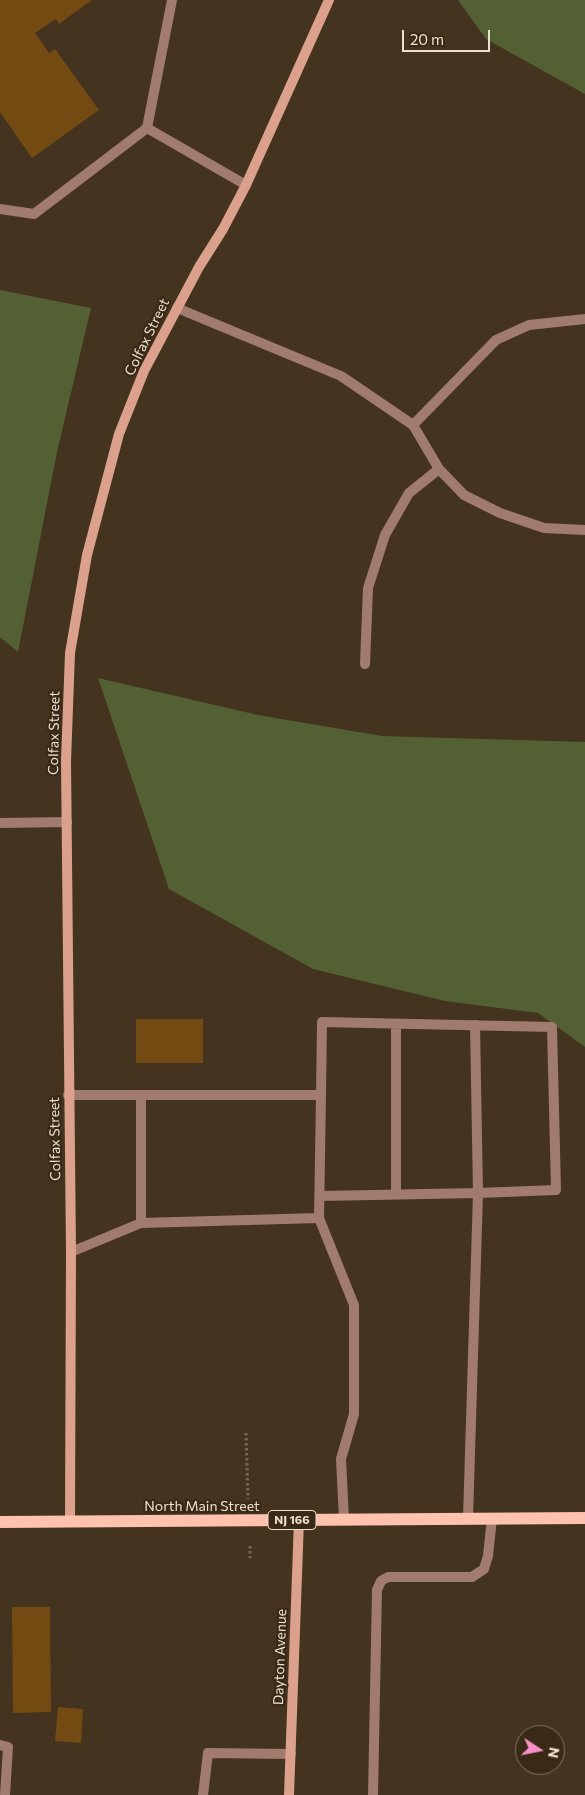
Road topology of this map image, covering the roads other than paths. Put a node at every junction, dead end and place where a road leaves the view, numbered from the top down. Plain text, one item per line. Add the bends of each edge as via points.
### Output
1 (172, 0) edge
2 (329, 0) edge
3 (147, 128) junction
4 (246, 185) junction
5 (0, 209) edge
6 (176, 308) junction
7 (585, 319) edge
8 (413, 425) junction
9 (439, 469) junction
10 (585, 530) edge
11 (365, 664) dead end
12 (67, 822) junction
13 (0, 823) edge
14 (396, 1024) junction
15 (476, 1025) junction
16 (141, 1094) junction
17 (68, 1095) junction
18 (321, 1095) junction
19 (478, 1193) junction
20 (396, 1195) junction
21 (320, 1196) junction
22 (319, 1218) junction
23 (141, 1223) junction
24 (71, 1252) junction
25 (468, 1518) junction
26 (492, 1518) junction
27 (585, 1518) edge
28 (298, 1520) junction
29 (344, 1520) junction
30 (70, 1521) junction
31 (0, 1523) edge
32 (0, 1745) edge
33 (291, 1754) junction
34 (5, 1795) edge
35 (204, 1795) edge
36 (290, 1795) edge
37 (373, 1795) edge

1 - 3 street
2 - 4 street, Colfax Street
3 - 4 street
3 - 5 street via 34,214
4 - 6 street, Colfax Street
6 - 8 street via 341,376
6 - 12 street, Colfax Street via 144,371 119,434 87,555 70,653
7 - 8 street via 529,325 496,340
8 - 9 street
9 - 10 street via 464,495 500,513 544,528
9 - 11 street via 409,493 385,535 368,588
12 - 13 street
12 - 17 street, Colfax Street
14 - 15 street
14 - 18 street via 322,1022
14 - 20 street
15 - 19 street
15 - 19 street via 552,1027 556,1190
16 - 17 street
16 - 18 street
16 - 23 street
17 - 24 street, Colfax Street
18 - 21 street
19 - 20 street
19 - 25 street
20 - 21 street
21 - 22 street
22 - 23 street
22 - 29 street via 354,1305 354,1414 341,1459
23 - 24 street
24 - 30 street, Colfax Street
25 - 26 main road, North Main Street / NJ 166
25 - 29 main road, North Main Street / NJ 166
26 - 27 main road, North Main Street / NJ 166
26 - 37 street via 484,1569 472,1576 388,1577 377,1590
28 - 29 main road, North Main Street / NJ 166
28 - 30 main road, North Main Street / NJ 166
28 - 33 street, Dayton Avenue
30 - 31 main road, North Main Street / NJ 166
32 - 34 street via 8,1747
33 - 35 street via 208,1753
33 - 36 street, Dayton Avenue

